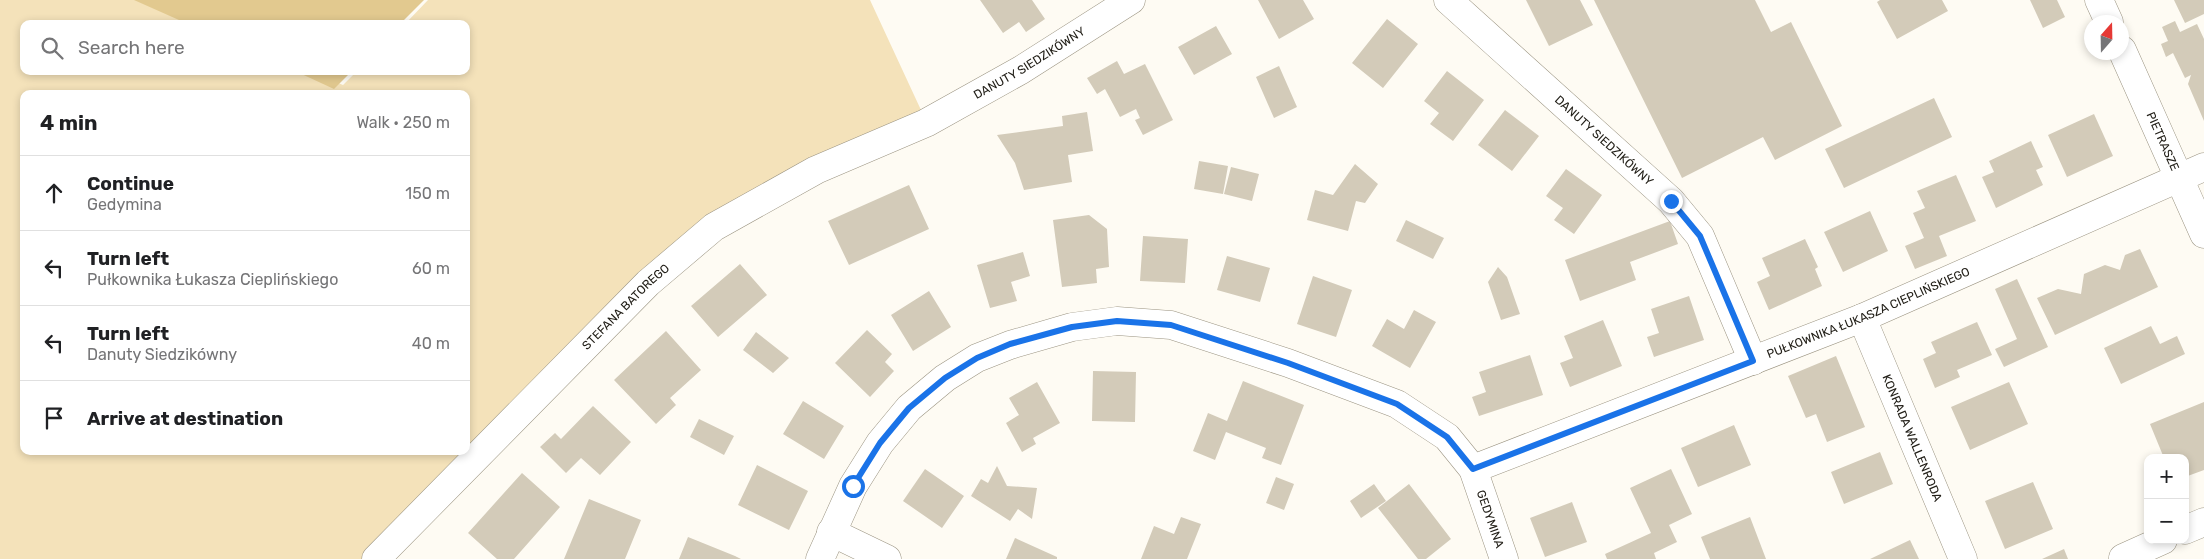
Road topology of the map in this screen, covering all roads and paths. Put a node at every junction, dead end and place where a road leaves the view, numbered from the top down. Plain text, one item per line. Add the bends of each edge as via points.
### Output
1 (1131, 0) edge
2 (1448, 0) edge
3 (2099, 0) edge
4 (2106, 15) edge
5 (2126, 60) edge
6 (926, 124) joint
7 (2204, 167) edge
8 (2178, 178) junction
9 (2204, 234) edge
10 (1862, 318) junction
11 (1753, 361) junction
12 (1473, 469) junction
13 (2204, 522) edge
14 (2189, 528) edge
15 (831, 532) junction
16 (2154, 544) edge
17 (2123, 558) edge
18 (376, 559) edge
19 (820, 559) edge
20 (887, 559) edge
21 (1504, 559) edge
22 (1963, 559) edge

1 - 6 street, DANUTY SIEDZIKÓWNY via 1021,70
2 - 11 street, DANUTY SIEDZIKÓWNY via 1671,201 1700,236
3 - 4 street
5 - 8 street, PIETRASZE
6 - 18 street, STEFANA BATOREGO via 816,170 714,227 648,283
7 - 8 street, PUŁKOWNIKA ŁUKASZA CIEPLIŃSKIEGO
8 - 9 street, PIETRASZE
8 - 10 street, PUŁKOWNIKA ŁUKASZA CIEPLIŃSKIEGO
10 - 11 street, PUŁKOWNIKA ŁUKASZA CIEPLIŃSKIEGO
10 - 22 street, KONRADA WALLENRODA
11 - 12 street, PUŁKOWNIKA ŁUKASZA CIEPLIŃSKIEGO
12 - 15 street, GEDYMINA via 1447,437 1397,404 1288,363 1171,325 1117,321 1072,327 1010,344 977,358 945,378 909,408 880,443 853,486
12 - 21 street, GEDYMINA
13 - 14 street
15 - 19 street, GEDYMINA
15 - 20 street
16 - 17 street

